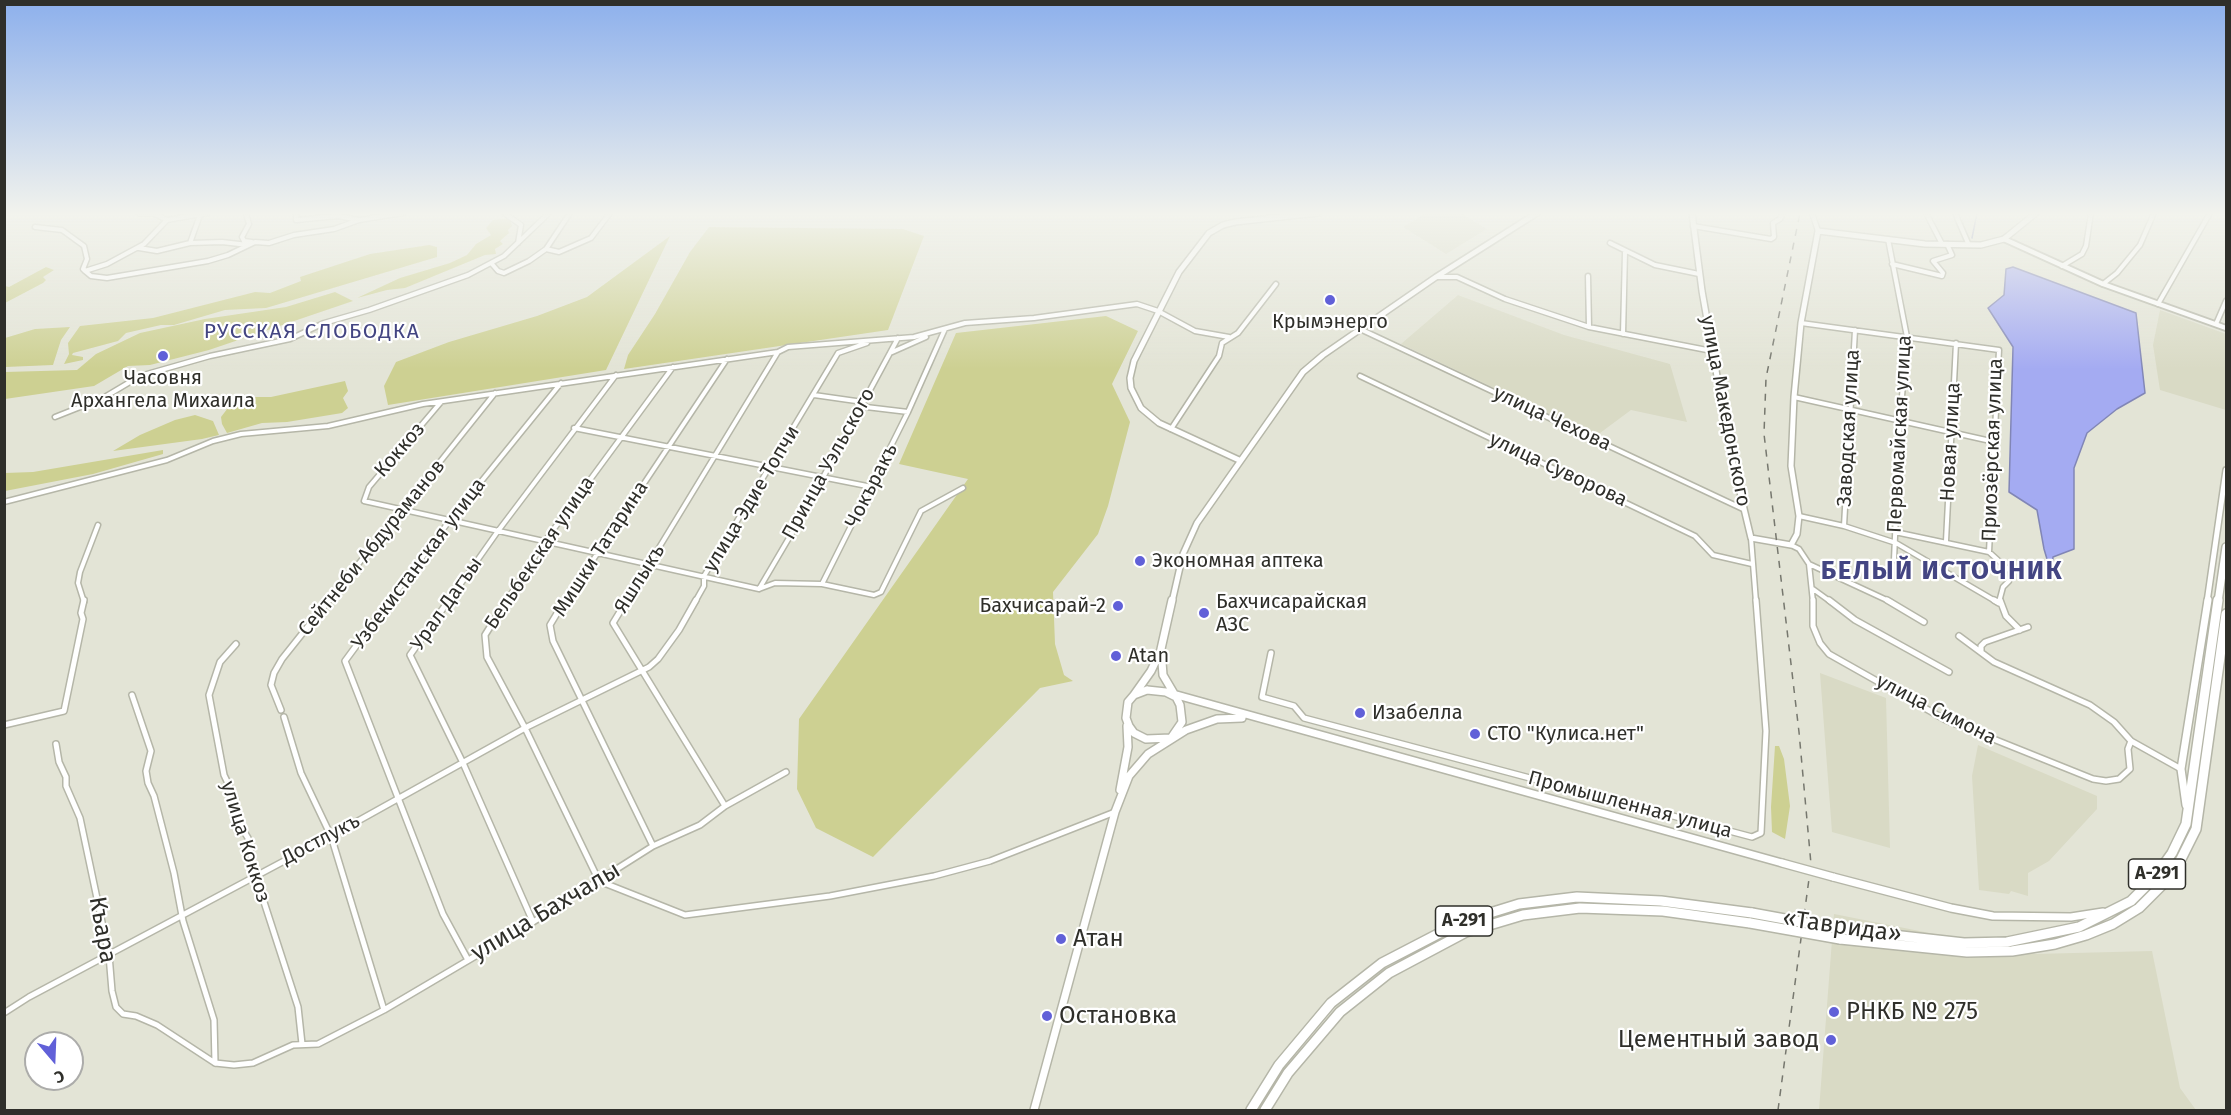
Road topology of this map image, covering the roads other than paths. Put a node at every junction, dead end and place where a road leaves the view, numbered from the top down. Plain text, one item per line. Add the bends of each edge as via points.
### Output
1 (85, 265) edge
2 (104, 265) edge
3 (184, 265) edge
4 (490, 265) edge
5 (493, 265) edge
6 (518, 265) edge
7 (1184, 265) edge
8 (1455, 265) edge
9 (1624, 265) edge
10 (1656, 265) edge
11 (1698, 265) edge
12 (1812, 265) edge
13 (1892, 265) edge
14 (1896, 265) edge
15 (1936, 265) edge
16 (2057, 265) edge
17 (2064, 265) edge
18 (2124, 265) edge
19 (2180, 265) edge
20 (2061, 267) junction
21 (85, 271) junction
22 (1699, 274) junction
23 (1588, 276) dead end
24 (1436, 277) junction
25 (1276, 284) dead end
26 (2103, 284) junction
27 (2226, 301) edge
28 (2158, 304) junction
29 (1158, 311) junction
30 (1801, 323) junction
31 (2216, 324) junction
32 (1589, 327) junction
33 (2226, 328) edge
34 (945, 329) junction
35 (1360, 329) junction
36 (1855, 330) junction
37 (931, 334) junction
38 (1623, 334) junction
39 (1215, 336) junction
40 (1229, 337) junction
41 (898, 338) junction
42 (1907, 338) junction
43 (875, 340) junction
44 (846, 342) junction
45 (1222, 343) junction
46 (1956, 343) junction
47 (1712, 351) junction
48 (778, 352) junction
49 (838, 353) junction
50 (890, 353) junction
51 (727, 359) junction
52 (673, 367) junction
53 (616, 375) junction
54 (1360, 376) dead end
55 (561, 383) junction
56 (495, 393) junction
57 (814, 395) junction
58 (1794, 397) junction
59 (441, 402) junction
60 (862, 402) junction
61 (1851, 410) junction
62 (908, 412) junction
63 (55, 417) dead end
64 (1900, 420) junction
65 (574, 428) junction
66 (1171, 429) junction
67 (1950, 431) junction
68 (620, 437) junction
69 (1995, 442) junction
70 (668, 447) junction
71 (713, 456) junction
72 (1239, 460) junction
73 (769, 468) junction
74 (2226, 470) edge
75 (822, 478) junction
76 (872, 487) junction
77 (963, 489) dead end
78 (4, 502) edge
79 (1743, 509) junction
80 (404, 510) junction
81 (1799, 516) junction
82 (450, 520) junction
83 (98, 525) dead end
84 (1844, 526) junction
85 (498, 531) junction
86 (1895, 532) junction
87 (1751, 538) junction
88 (545, 541) junction
89 (1946, 542) junction
90 (1896, 543) junction
91 (1791, 545) junction
92 (2226, 547) edge
93 (596, 552) junction
94 (1989, 552) junction
95 (1894, 560) dead end
96 (1752, 564) junction
97 (1809, 564) junction
98 (650, 565) junction
99 (704, 576) junction
100 (822, 584) junction
101 (759, 589) junction
102 (1813, 589) junction
103 (1999, 603) junction
104 (2226, 614) edge
105 (1924, 622) dead end
106 (2028, 627) dead end
107 (2020, 630) junction
108 (1959, 636) dead end
109 (236, 644) dead end
110 (1161, 649) junction
111 (1981, 651) junction
112 (1270, 653) dead end
113 (640, 670) junction
114 (1949, 672) dead end
115 (1172, 694) junction
116 (132, 695) dead end
117 (1134, 695) junction
118 (583, 701) junction
119 (281, 710) dead end
120 (284, 717) dead end
121 (1251, 718) junction
122 (1127, 722) junction
123 (4, 725) edge
124 (525, 728) junction
125 (1171, 738) junction
126 (2131, 741) junction
127 (56, 744) dead end
128 (463, 763) junction
129 (2181, 768) junction
130 (786, 772) dead end
131 (398, 799) junction
132 (1119, 799) junction
133 (725, 806) junction
134 (1115, 812) junction
135 (2188, 815) junction
136 (331, 836) junction
137 (653, 846) junction
138 (256, 875) junction
139 (599, 881) junction
140 (2117, 908) junction
141 (182, 914) junction
142 (1751, 918) junction
143 (532, 922) junction
144 (109, 955) junction
145 (468, 960) junction
146 (384, 1010) junction
147 (4, 1013) edge
148 (302, 1044) junction
149 (215, 1063) junction
150 (1034, 1110) edge
151 (1251, 1110) edge
152 (1265, 1110) edge

1 - 21 street
2 - 21 street
3 - 21 street via 107,278
4 - 63 street via 268,345 140,376 103,398
5 - 6 street via 504,273
7 - 29 main road
8 - 24 main road
9 - 38 street
10 - 22 street
11 - 22 main road, улица Македонского
12 - 30 main road
13 - 42 street, Первомайская улица
14 - 15 street via 1942,276
16 - 20 street
17 - 20 street
18 - 26 street
19 - 28 street
20 - 26 street
22 - 47 main road, улица Македонского
23 - 32 street
24 - 32 street via 1457,277 1513,303
24 - 35 main road
25 - 40 street via 1238,333
26 - 28 street
27 - 31 street
28 - 31 street
29 - 34 street via 1125,304 1034,318 965,323
29 - 39 street via 1195,331
29 - 66 main road via 1134,361 1131,388 1141,408
30 - 36 street
30 - 58 main road
31 - 33 street
32 - 38 street
34 - 37 street
34 - 62 street, Чокъракъ
35 - 72 main road via 1303,372
35 - 79 street, улица Чехова
36 - 42 street
36 - 61 street, Заводская улица
37 - 41 street
37 - 50 street
38 - 47 street
39 - 40 street
39 - 45 street
40 - 45 street
41 - 43 street
41 - 50 street, Принца Уэльского
42 - 46 street
42 - 64 street, Первомайская улица
43 - 44 street
43 - 49 street
44 - 48 street via 788,347
44 - 49 street, улица Эдие Топчи
45 - 66 street via 1219,356
46 - 67 street, Новая улица
46 - 69 street, Приозёрская улица via 1995,348 2000,353
47 - 79 main road, улица Македонского
48 - 51 street
48 - 71 street, Яшлыкъ
49 - 57 street, улица Эдие Топчи
50 - 60 street, Принца Уэльского
51 - 52 street
51 - 70 street, Мишки Татарина
52 - 53 street
52 - 68 street, Бельбекская улица
53 - 55 street
53 - 65 street, Урал Дагъы
54 - 96 street, улица Суворова via 1695,536 1713,555
55 - 56 street
55 - 82 street, Узбекистанская улица
56 - 59 street
56 - 80 street, Сейтнеби Абдураманов
57 - 60 street
57 - 73 street, улица Эдие Топчи
58 - 61 street
58 - 81 main road via 1791,466
59 - 78 street via 328,426 241,434 167,460
59 - 80 street, Коккоз via 369,487 364,501
60 - 62 street via 866,406
60 - 75 street, Принца Уэльского
61 - 64 street
61 - 84 street, Заводская улица
62 - 76 street, Чокъракъ
64 - 67 street
64 - 86 street, Первомайская улица
65 - 68 street
65 - 85 street, Урал Дагъы
66 - 72 main road
67 - 69 street
67 - 89 street, Новая улица
68 - 70 street
68 - 88 street, Бельбекская улица
69 - 94 street, Приозёрская улица
70 - 71 street
70 - 93 street, Мишки Татарина
71 - 73 street
71 - 98 street, Яшлыкъ
72 - 110 main road via 1197,523 1183,554
73 - 75 street
73 - 99 street, улица Эдие Топчи
74 - 129 main road
75 - 76 street
75 - 101 street, Принца Уэльского
76 - 100 street, Чокъракъ
77 - 100 street via 921,511 880,592 874,595
79 - 87 main road, улица Македонского
80 - 82 street
80 - 119 street, Сейтнеби Абдураманов via 359,560 282,659 271,685
81 - 84 street
81 - 91 main road
82 - 85 street
82 - 131 street, Узбекистанская улица via 345,661
83 - 123 street via 78,583 84,602 83,619 64,711
84 - 90 street
85 - 88 street
85 - 128 street, Урал Дагъы via 410,654
86 - 89 street, Приозёрская улица
86 - 90 street, Первомайская улица
87 - 91 main road
87 - 96 street, Промышленная улица
88 - 93 street
88 - 124 street, Бельбекская улица via 484,635 487,657
89 - 94 street, Приозёрская улица
90 - 95 street, Первомайская улица
90 - 103 street
91 - 97 street via 1799,549
92 - 135 highway, «Таврида» / А-291
93 - 98 street
93 - 118 street, Мишки Татарина via 550,625 553,641
94 - 103 street, Приозёрская улица via 2010,571
96 - 112 street, Промышленная улица via 1766,731 1761,833 1752,837 1304,718 1294,706 1262,697
97 - 102 street, улица Симона
97 - 105 street via 1895,604
98 - 99 street
98 - 113 street, Яшлыкъ via 613,623
99 - 101 street
99 - 113 street, улица Эдие Топчи via 704,586 679,630 658,659
100 - 101 street via 775,583
102 - 114 street via 1855,620
102 - 126 street, улица Симона via 1814,626 1829,654 1946,720 2092,779 2106,781 2119,779 2130,769 2127,749
103 - 107 street
104 - 142 highway, «Таврида» / А-291, bridge via 2196,830 2164,884 2139,908 2086,935 2012,951 1967,952 1840,939
106 - 107 street
107 - 111 street via 1985,642
108 - 111 street
109 - 138 street, улица Коккоз via 220,662 209,695 224,775 235,798 238,822 248,838
110 - 115 main road via 1163,675
110 - 117 main road
111 - 126 street via 1994,662 2090,705 2114,722
113 - 118 street, Достлукъ
113 - 133 street, Яшлыкъ
115 - 117 main road via 1147,690
115 - 121 main road
115 - 125 main road via 1183,717
116 - 141 street via 151,752 146,771 148,783
117 - 122 main road via 1127,706
118 - 124 street, Достлукъ
118 - 137 street, Мишки Татарина
120 - 136 street via 301,773
121 - 125 main road via 1207,721
121 - 140 main road, bridge via 1951,908 2040,918 2071,917
122 - 125 main road via 1142,738
122 - 132 main road via 1128,747
124 - 128 street, Достлукъ
124 - 139 street, Бельбекская улица
125 - 132 main road via 1141,760
126 - 129 street
127 - 144 street, Къара via 66,786 80,818
128 - 131 street, Достлукъ
128 - 143 street, Урал Дагъы
129 - 135 main road
130 - 133 street, улица Бахчалы
131 - 136 street, Достлукъ
131 - 145 street, Узбекистанская улица via 443,914
132 - 134 main road
133 - 137 street, улица Бахчалы via 700,825
134 - 139 street via 990,861 831,896 685,915
134 - 150 main road
135 - 140 highway, «Таврида» / А-291 via 2172,853 2155,877 2131,901
136 - 138 street, Достлукъ
136 - 146 street
137 - 139 street, улица Бахчалы
138 - 141 street, Достлукъ
138 - 148 street, улица Коккоз via 298,1007
139 - 143 street, улица Бахчалы
140 - 142 highway, «Таврида» / А-291, bridge via 2079,927 2007,942 1964,943
141 - 144 street, Достлукъ
141 - 149 street via 214,1020
142 - 151 highway, «Таврида» / А-291 via 1661,901 1577,897 1519,904 1461,922 1382,963 1331,1004 1279,1065
142 - 152 highway, «Таврида» / А-291 via 1580,908 1523,915 1466,932 1389,973 1340,1012 1288,1073
143 - 145 street, улица Бахчалы
144 - 147 street, Достлукъ
144 - 149 street, Къара via 116,1007 123,1014 157,1025
145 - 146 street, улица Бахчалы
146 - 148 street, улица Бахчалы via 318,1044
148 - 149 street, улица Бахчалы via 253,1063

